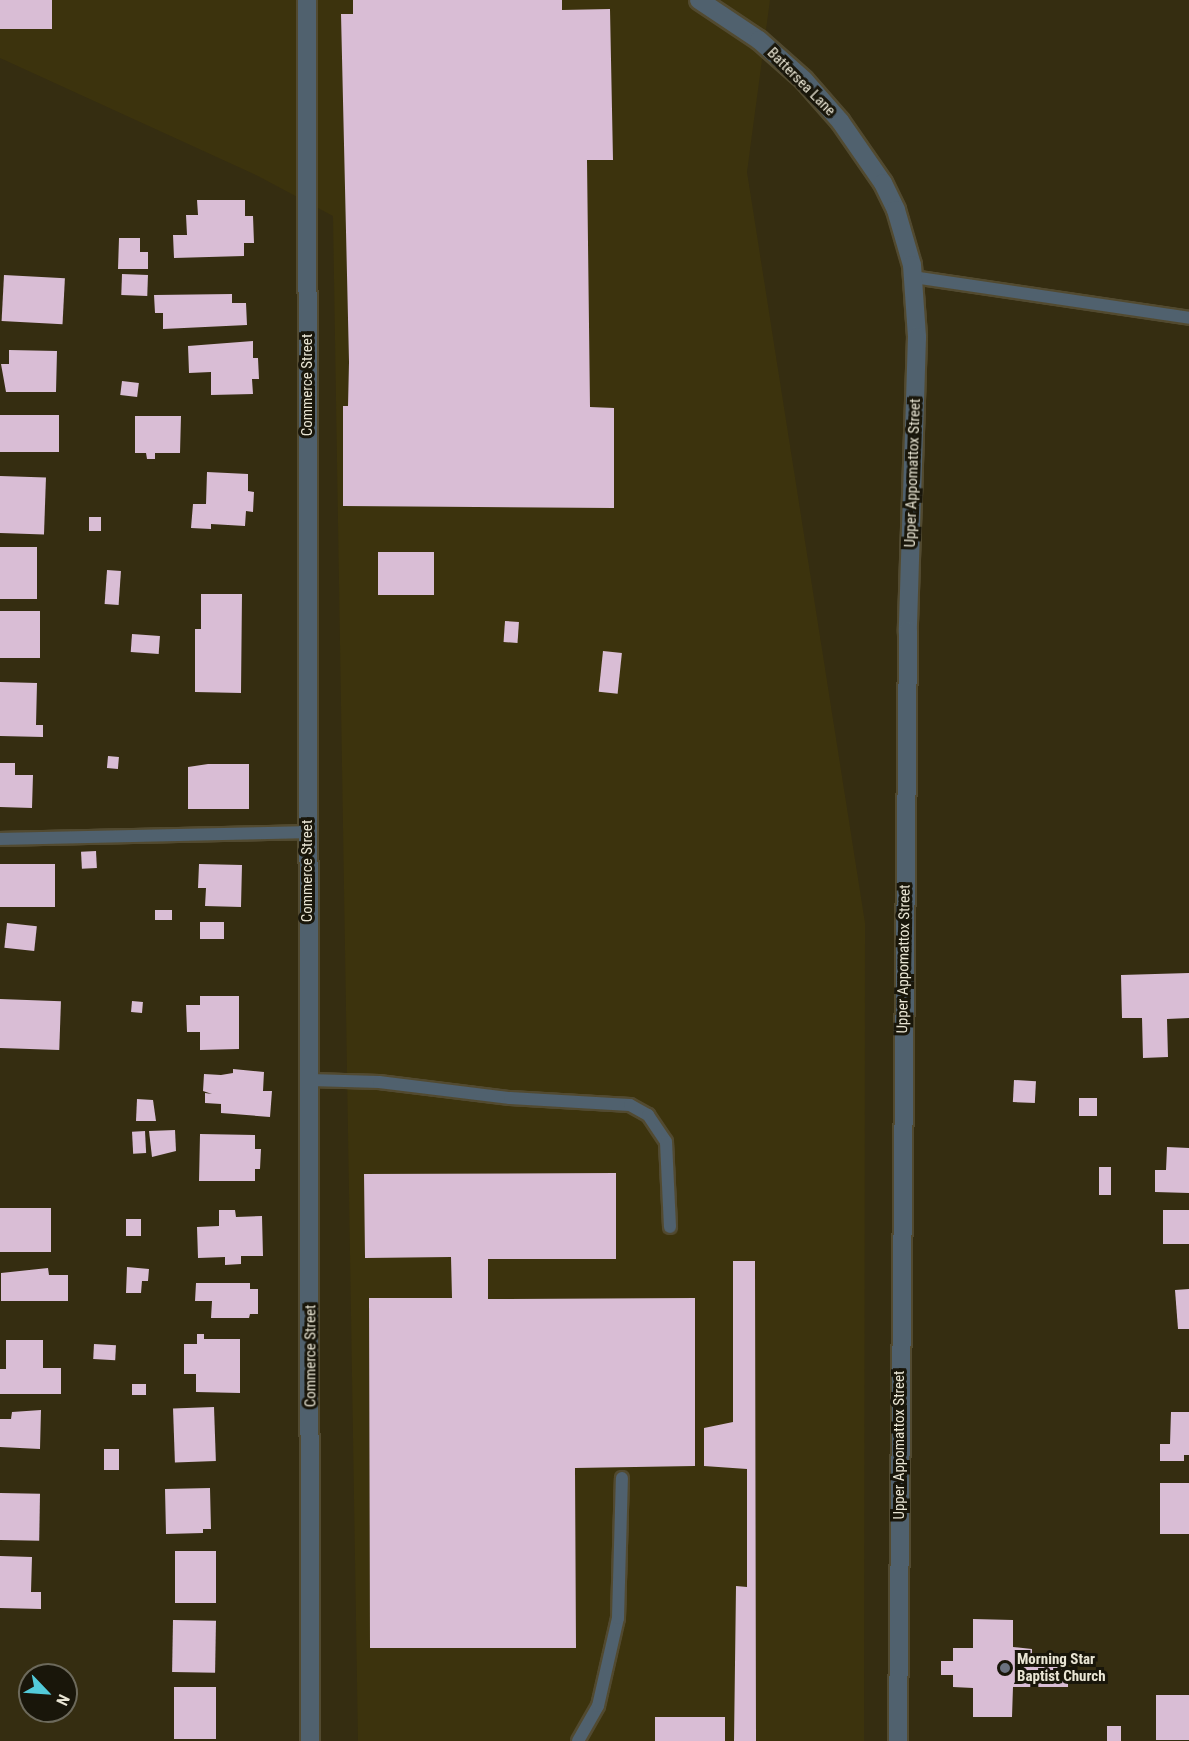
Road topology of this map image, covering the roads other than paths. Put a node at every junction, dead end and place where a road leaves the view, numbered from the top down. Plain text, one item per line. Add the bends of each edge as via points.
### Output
1 (307, 0) edge
2 (699, 0) edge
3 (883, 183) joint
4 (913, 277) junction
5 (1189, 318) edge
6 (308, 832) junction
7 (0, 839) edge
8 (310, 1080) junction
9 (670, 1227) dead end
10 (622, 1478) dead end
11 (310, 1741) edge
12 (578, 1741) edge
13 (898, 1741) edge

1 - 6 street, Commerce Street
2 - 3 street, Battersea Lane via 759,40 804,80 840,121
3 - 4 street, Upper Appomattox Street via 896,210
4 - 5 lane
4 - 13 street, Upper Appomattox Street via 917,337 908,632
6 - 7 lane
6 - 8 street, Commerce Street
8 - 9 lane via 379,1082 510,1098 630,1105 648,1115 666,1142
8 - 11 street, Commerce Street
10 - 12 lane via 618,1618 598,1706

